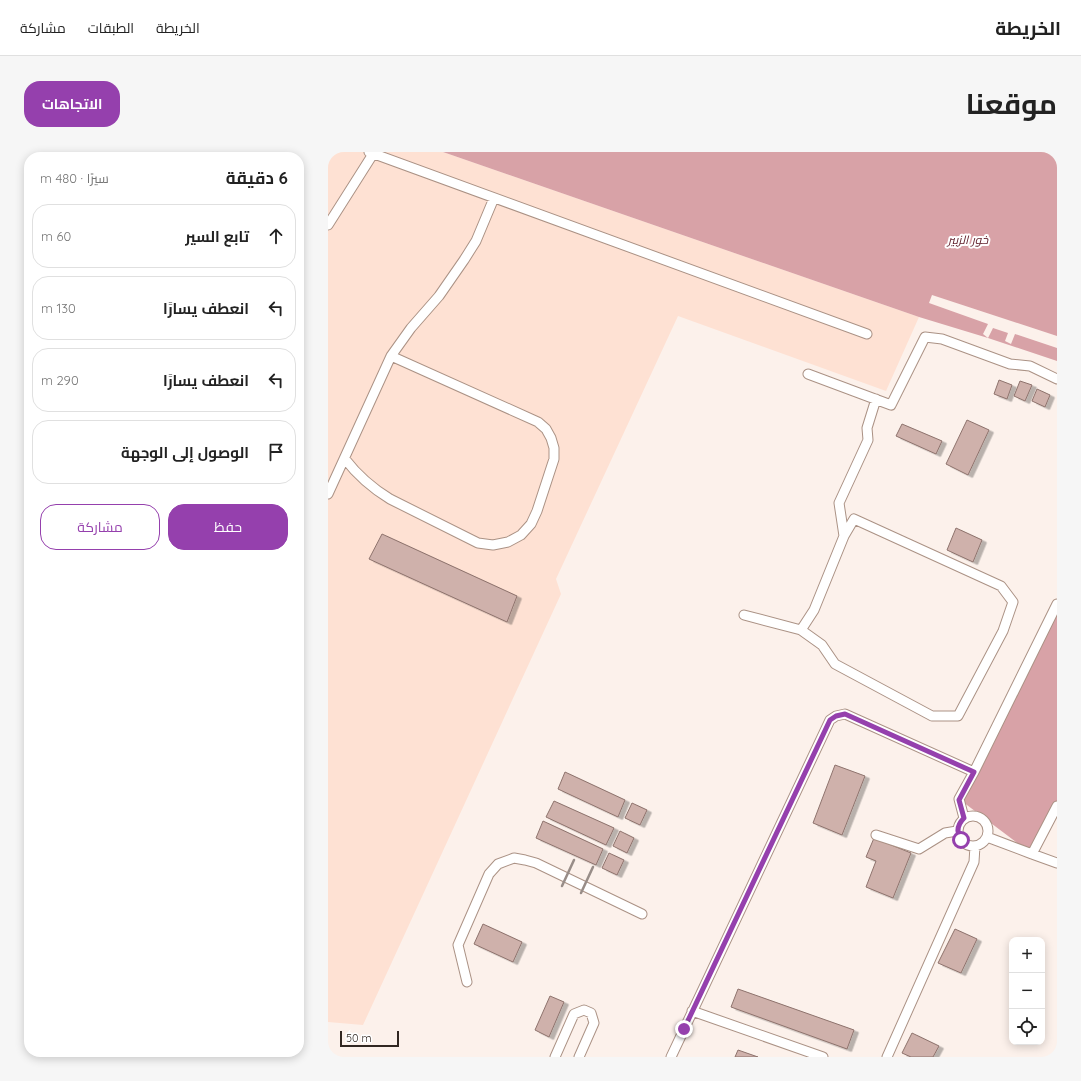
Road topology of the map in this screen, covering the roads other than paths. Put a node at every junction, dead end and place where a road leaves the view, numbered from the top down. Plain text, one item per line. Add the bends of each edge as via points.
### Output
1 (371, 153) edge
2 (494, 198) junction
3 (328, 224) edge
4 (867, 334) dead end
5 (391, 356) junction
6 (808, 374) dead end
7 (1057, 379) edge
8 (876, 399) junction
9 (345, 459) junction
10 (328, 494) edge
11 (844, 536) junction
12 (1057, 604) edge
13 (744, 615) dead end
14 (801, 630) junction
15 (974, 772) junction
16 (1057, 806) edge
17 (964, 818) junction
18 (957, 831) junction
19 (876, 835) dead end
20 (987, 837) junction
21 (975, 846) junction
22 (1032, 854) junction
23 (1057, 863) edge
24 (642, 914) dead end
25 (467, 982) dead end
26 (692, 1011) junction
27 (555, 1057) edge
28 (579, 1057) edge
29 (671, 1057) edge
30 (823, 1057) edge
31 (886, 1057) edge

1 - 2 lane
1 - 3 lane
2 - 4 lane
2 - 5 lane via 476,241 464,260
5 - 9 lane
5 - 9 lane via 538,422 546,429 554,448 554,459 537,511 531,524 508,542 493,545 478,543 377,491 354,471
6 - 8 lane
7 - 8 lane via 1030,366 1010,364 942,339 924,337 891,405
8 - 11 lane via 867,428 868,440 838,503
9 - 10 lane
11 - 14 lane via 814,610
11 - 14 lane via 854,519 1001,586 1013,602 1003,631 958,716 932,716 835,664 822,645
12 - 15 lane
13 - 14 lane
15 - 17 lane via 959,800
15 - 26 lane via 845,714 830,720
16 - 22 lane
17 - 18 lane via 960,821
17 - 20 lane via 974,815 983,819 988,827
18 - 19 lane via 945,833 919,849
18 - 21 lane via 965,844
20 - 21 lane
20 - 22 lane
21 - 31 lane via 974,862
22 - 23 lane
24 - 25 lane via 536,863 514,858 506,860 489,874 458,945
26 - 29 lane
26 - 30 lane
27 - 28 lane via 574,1014 584,1010 591,1013 594,1023

